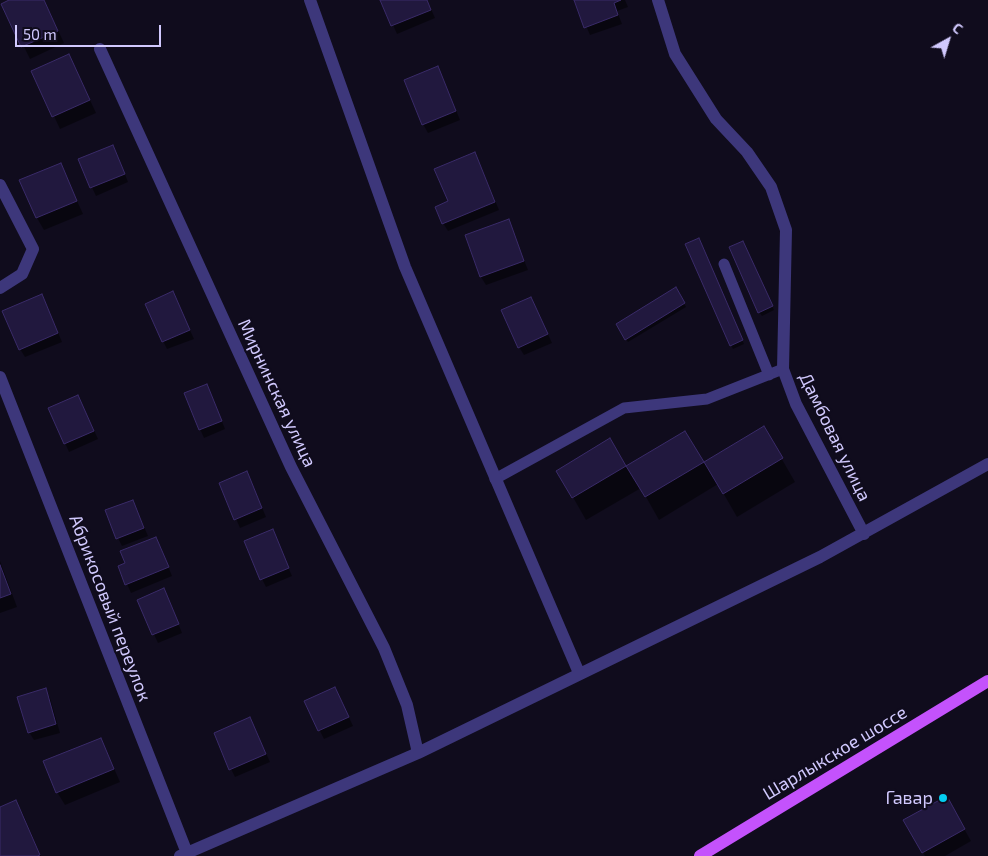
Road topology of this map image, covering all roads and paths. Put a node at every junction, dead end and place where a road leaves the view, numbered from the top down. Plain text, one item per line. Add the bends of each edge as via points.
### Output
1 (310, 0) edge
2 (658, 0) edge
3 (100, 49) dead end
4 (0, 185) edge
5 (724, 264) dead end
6 (0, 288) edge
7 (783, 369) junction
8 (768, 375) junction
9 (0, 377) edge
10 (988, 464) edge
11 (495, 478) junction
12 (864, 534) junction
13 (579, 673) junction
14 (988, 681) edge
15 (418, 753) junction
16 (183, 854) edge
17 (700, 856) edge

1 - 11 street via 404,267
2 - 7 street, Дамбовая улица via 675,54 716,119 747,152 771,187 786,230
3 - 15 street, Мирнинская улица via 291,467 384,648 407,705
4 - 6 street via 33,249 22,274
5 - 8 lane
7 - 8 lane
7 - 12 street, Дамбовая улица via 796,404
8 - 11 lane via 707,399 624,408
9 - 16 street, Абрикосовый переулок
10 - 12 street
11 - 13 street
12 - 13 street
13 - 15 street
14 - 17 main road, Шарлыкское шоссе
15 - 16 street

